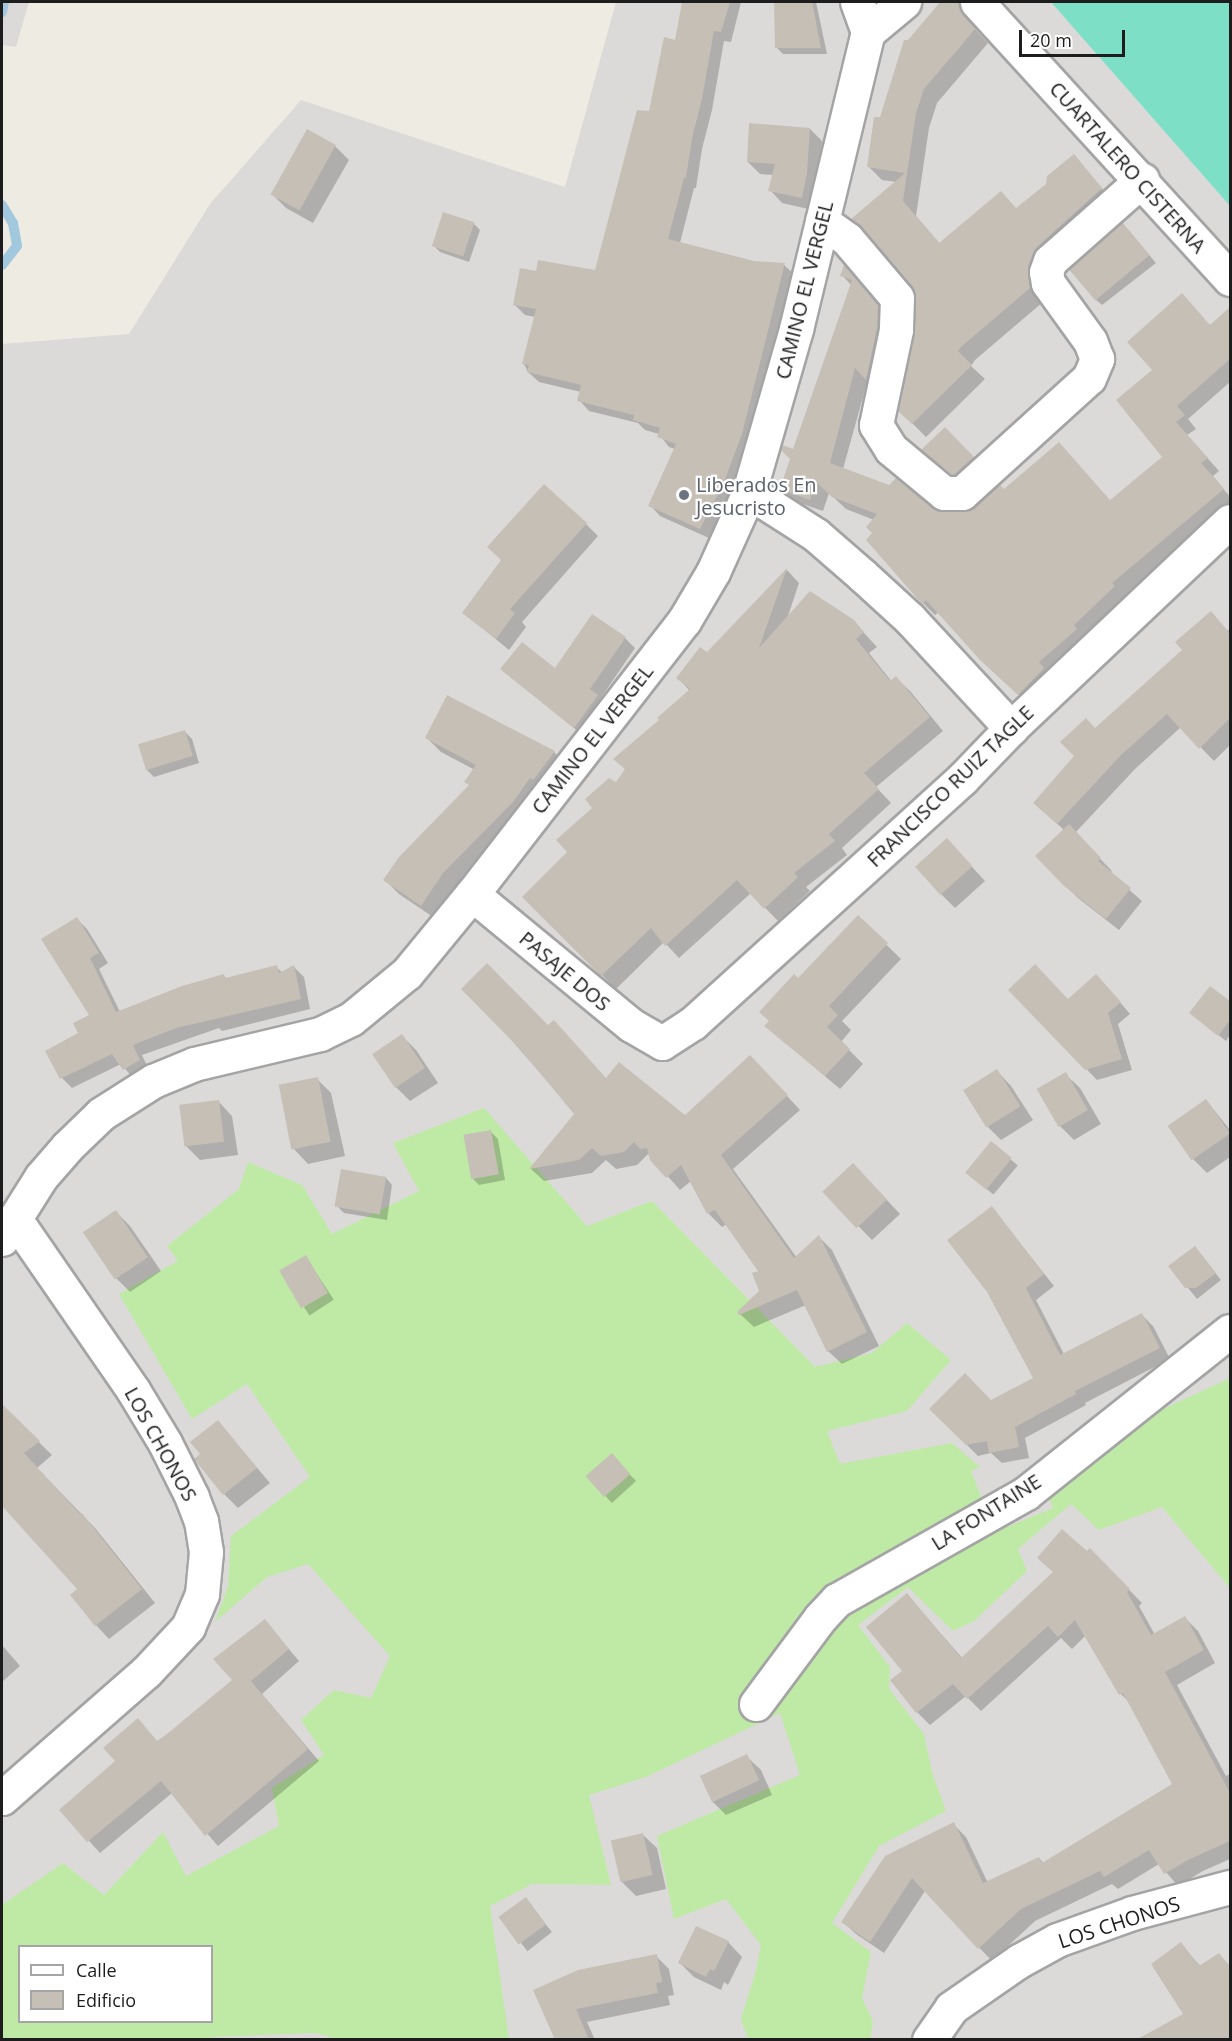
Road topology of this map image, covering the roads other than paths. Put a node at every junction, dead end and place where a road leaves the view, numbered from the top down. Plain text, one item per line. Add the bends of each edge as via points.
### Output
1 (857, 2) edge
2 (904, 2) edge
3 (977, 2) edge
4 (868, 32) junction
5 (1142, 180) junction
6 (822, 221) junction
7 (1230, 279) edge
8 (749, 492) junction
9 (1230, 521) edge
10 (1011, 728) junction
11 (472, 894) junction
12 (662, 1043) joint
13 (8, 1229) edge
14 (1230, 1331) edge
15 (756, 1704) dead end
16 (2, 1798) edge
17 (1227, 1893) edge
18 (929, 2040) edge

1 - 4 street
2 - 4 street
3 - 5 street, CUARTALERO CISTERNA
4 - 6 street, CAMINO EL VERGEL
5 - 6 street via 1050,261 1046,273 1048,283 1090,341 1097,359 1089,378 963,493 944,493 891,448 876,425 896,330 897,298 847,239
5 - 7 street, CUARTALERO CISTERNA
6 - 8 street, CAMINO EL VERGEL
8 - 10 street via 816,535 910,619
8 - 11 street, CAMINO EL VERGEL via 713,572 684,621
9 - 10 street, FRANCISCO RUIZ TAGLE
10 - 12 street, FRANCISCO RUIZ TAGLE via 962,779 693,1023
11 - 12 street, PASAJE DOS via 631,1025
11 - 13 street, CAMINO EL VERGEL via 407,973 351,1019 320,1034 194,1064 153,1081 101,1114 41,1177
13 - 16 street, LOS CHONOS via 133,1390 192,1497 206,1552 202,1594 188,1627 146,1672
14 - 15 street, LA FONTAINE via 1026,1492 837,1600
17 - 18 street, LOS CHONOS via 1132,1913 1057,1940 951,2008

